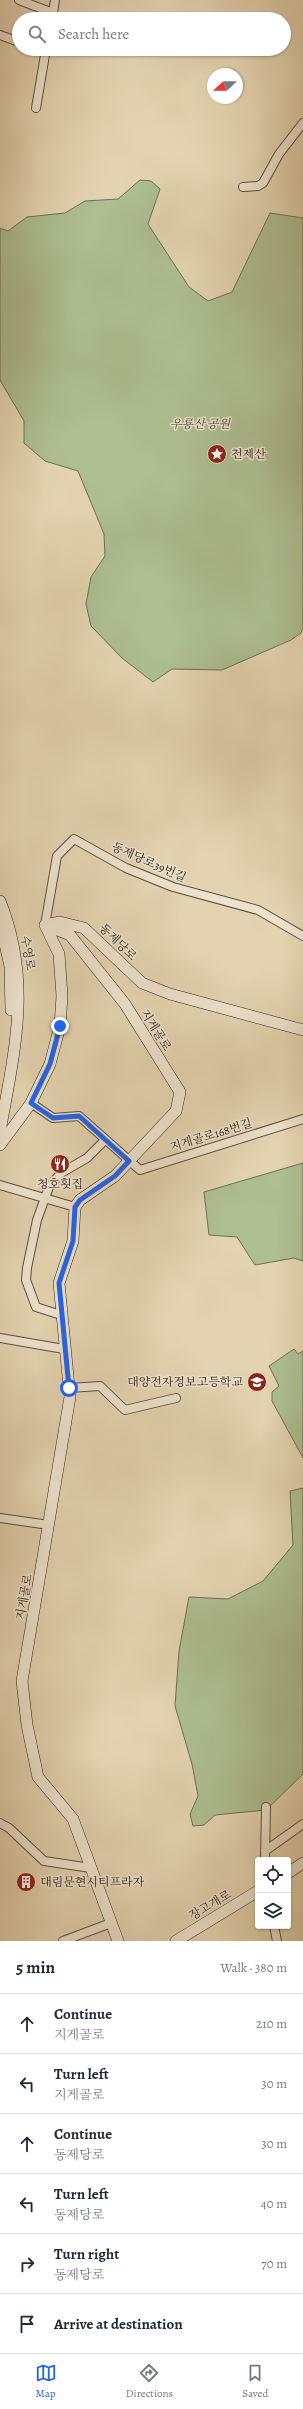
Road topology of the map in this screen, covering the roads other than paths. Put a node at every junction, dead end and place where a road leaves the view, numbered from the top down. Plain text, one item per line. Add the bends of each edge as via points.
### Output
1 (19, 0) edge
2 (55, 0) edge
3 (44, 12) edge
4 (53, 12) edge
5 (0, 34) edge
6 (12, 39) edge
7 (42, 56) edge
8 (36, 108) dead end
9 (303, 123) edge
10 (243, 187) dead end
11 (0, 901) edge
12 (0, 922) edge
13 (45, 925) junction
14 (303, 936) edge
15 (303, 1030) edge
16 (0, 1088) edge
17 (31, 1103) junction
18 (303, 1120) edge
19 (0, 1131) edge
20 (105, 1140) junction
21 (0, 1145) edge
22 (129, 1161) junction
23 (0, 1185) edge
24 (44, 1198) junction
25 (75, 1207) junction
26 (61, 1315) junction
27 (0, 1338) edge
28 (64, 1349) junction
29 (69, 1388) junction
30 (176, 1398) dead end
31 (0, 1518) edge
32 (49, 1525) junction
33 (266, 1807) dead end
34 (0, 1823) edge
35 (303, 1824) edge
36 (265, 1851) junction
37 (265, 1857) edge
38 (303, 1863) edge
39 (91, 1868) junction
40 (291, 1870) edge
41 (255, 1893) edge
42 (111, 1923) junction
43 (275, 1929) edge
44 (63, 1941) edge
45 (118, 1941) edge
46 (176, 1941) edge
47 (277, 1941) edge

1 - 3 street
2 - 4 street
5 - 6 street
7 - 8 street
9 - 10 street via 279,154 263,183
11 - 19 street, 수영로 via 15,948 19,985 15,1046
12 - 16 street, 수영로 via 10,966 11,995 10,1026
13 - 14 street, 동제당로39번길 via 57,856 74,839 126,868 172,887 258,910
13 - 15 street, 동제당로 via 60,922 84,928 142,983 170,994
13 - 17 street via 59,954 62,996 60,1026 50,1064
13 - 22 street, 지게골로 via 70,935 125,1004 180,1092 176,1111
17 - 20 street via 53,1118 79,1116
17 - 21 street
18 - 22 street, 지게골로168번길 via 140,1170
20 - 22 street
20 - 24 street via 87,1158 61,1173 49,1187
22 - 25 street, 지게골로 via 115,1176 80,1200
23 - 24 street
24 - 25 street
24 - 26 street via 37,1220 26,1280 36,1307
25 - 26 street, 지게골로 via 73,1241 59,1283
26 - 28 street, 지게골로
27 - 28 street
28 - 29 street, 지게골로
29 - 30 street via 100,1386 125,1410
29 - 32 street, 지게골로 via 70,1397
31 - 32 street
32 - 39 street, 지게골로 via 22,1681 27,1725 38,1777 73,1819
33 - 36 street
34 - 39 street via 9,1828 44,1861
35 - 36 street
36 - 37 street
38 - 40 street
39 - 42 street, 지게골로
41 - 46 street, 장고개로
42 - 44 street
42 - 45 street, 지게골로
43 - 47 street

